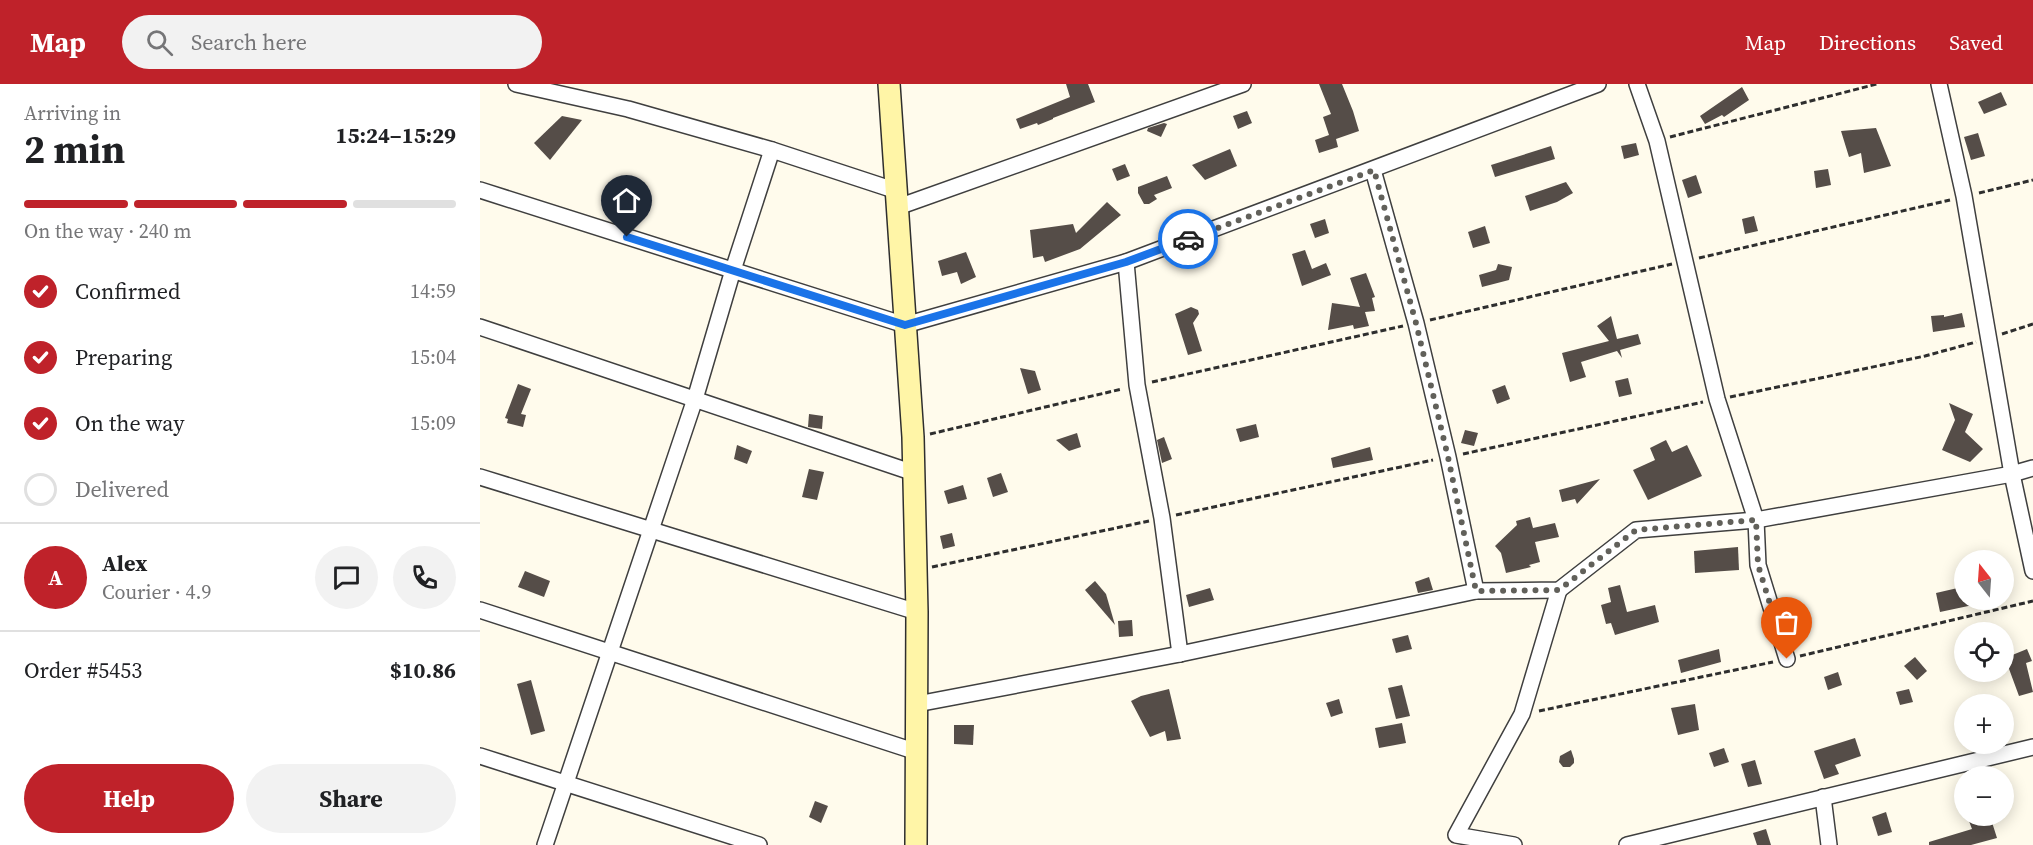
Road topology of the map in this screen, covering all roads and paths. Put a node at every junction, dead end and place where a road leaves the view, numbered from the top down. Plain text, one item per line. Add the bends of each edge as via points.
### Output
1 (516, 84) edge
2 (889, 84) edge
3 (1243, 84) edge
4 (1598, 84) edge
5 (1637, 84) edge
6 (1877, 84) edge
7 (1939, 84) edge
8 (1657, 141) junction
9 (772, 150) junction
10 (1374, 170) junction
11 (2033, 180) edge
12 (480, 190) edge
13 (1964, 196) junction
14 (898, 199) junction
15 (1686, 261) junction
16 (1126, 262) junction
17 (733, 270) junction
18 (1416, 323) junction
19 (2033, 324) edge
20 (905, 325) junction
21 (480, 327) edge
22 (1989, 338) junction
23 (1137, 385) junction
24 (695, 399) junction
25 (1717, 399) junction
26 (913, 437) junction
27 (1448, 457) junction
28 (2033, 468) edge
29 (914, 473) junction
30 (2012, 474) junction
31 (480, 477) edge
32 (1162, 518) junction
33 (1756, 520) junction
34 (652, 530) junction
35 (916, 570) junction
36 (2033, 571) edge
37 (1559, 590) junction
38 (1476, 591) junction
39 (480, 610) edge
40 (917, 612) junction
41 (611, 653) junction
42 (1180, 654) junction
43 (1787, 659) dead end
44 (917, 704) junction
45 (2033, 747) edge
46 (917, 752) junction
47 (480, 756) edge
48 (567, 783) junction
49 (1823, 797) junction
50 (545, 845) edge
51 (759, 845) edge
52 (916, 845) edge
53 (1514, 845) edge
54 (1627, 845) edge
55 (1829, 845) edge

1 - 9 street via 628,109
2 - 14 street
3 - 14 street
4 - 10 street
5 - 8 street
6 - 8 path
7 - 13 street
8 - 15 street
9 - 14 street
9 - 17 street
10 - 16 street
10 - 18 street
11 - 13 path
12 - 17 street
13 - 15 path
13 - 22 street
14 - 20 street
15 - 18 path
15 - 25 street
16 - 20 street
16 - 23 street
17 - 20 street
17 - 24 street
18 - 23 path
18 - 27 street
19 - 22 path
20 - 26 street
21 - 24 street
22 - 25 path via 1925,356
22 - 30 street
23 - 26 path
23 - 32 street
24 - 29 street
24 - 34 street
25 - 27 path
25 - 33 street
26 - 29 street
27 - 32 path
27 - 38 street
28 - 30 street
29 - 35 street
30 - 33 street
30 - 36 street
31 - 34 street
32 - 35 path
32 - 42 street
33 - 37 street via 1636,530
33 - 43 street via 1758,565
34 - 40 street
34 - 41 street
35 - 40 street
37 - 38 street
37 - 53 street via 1522,714 1456,835
38 - 42 street
39 - 41 street
40 - 44 street
41 - 46 street
41 - 48 street
42 - 44 street
44 - 46 street
45 - 49 street
46 - 52 street
47 - 48 street
48 - 50 street
48 - 51 street
49 - 54 street
49 - 55 street

